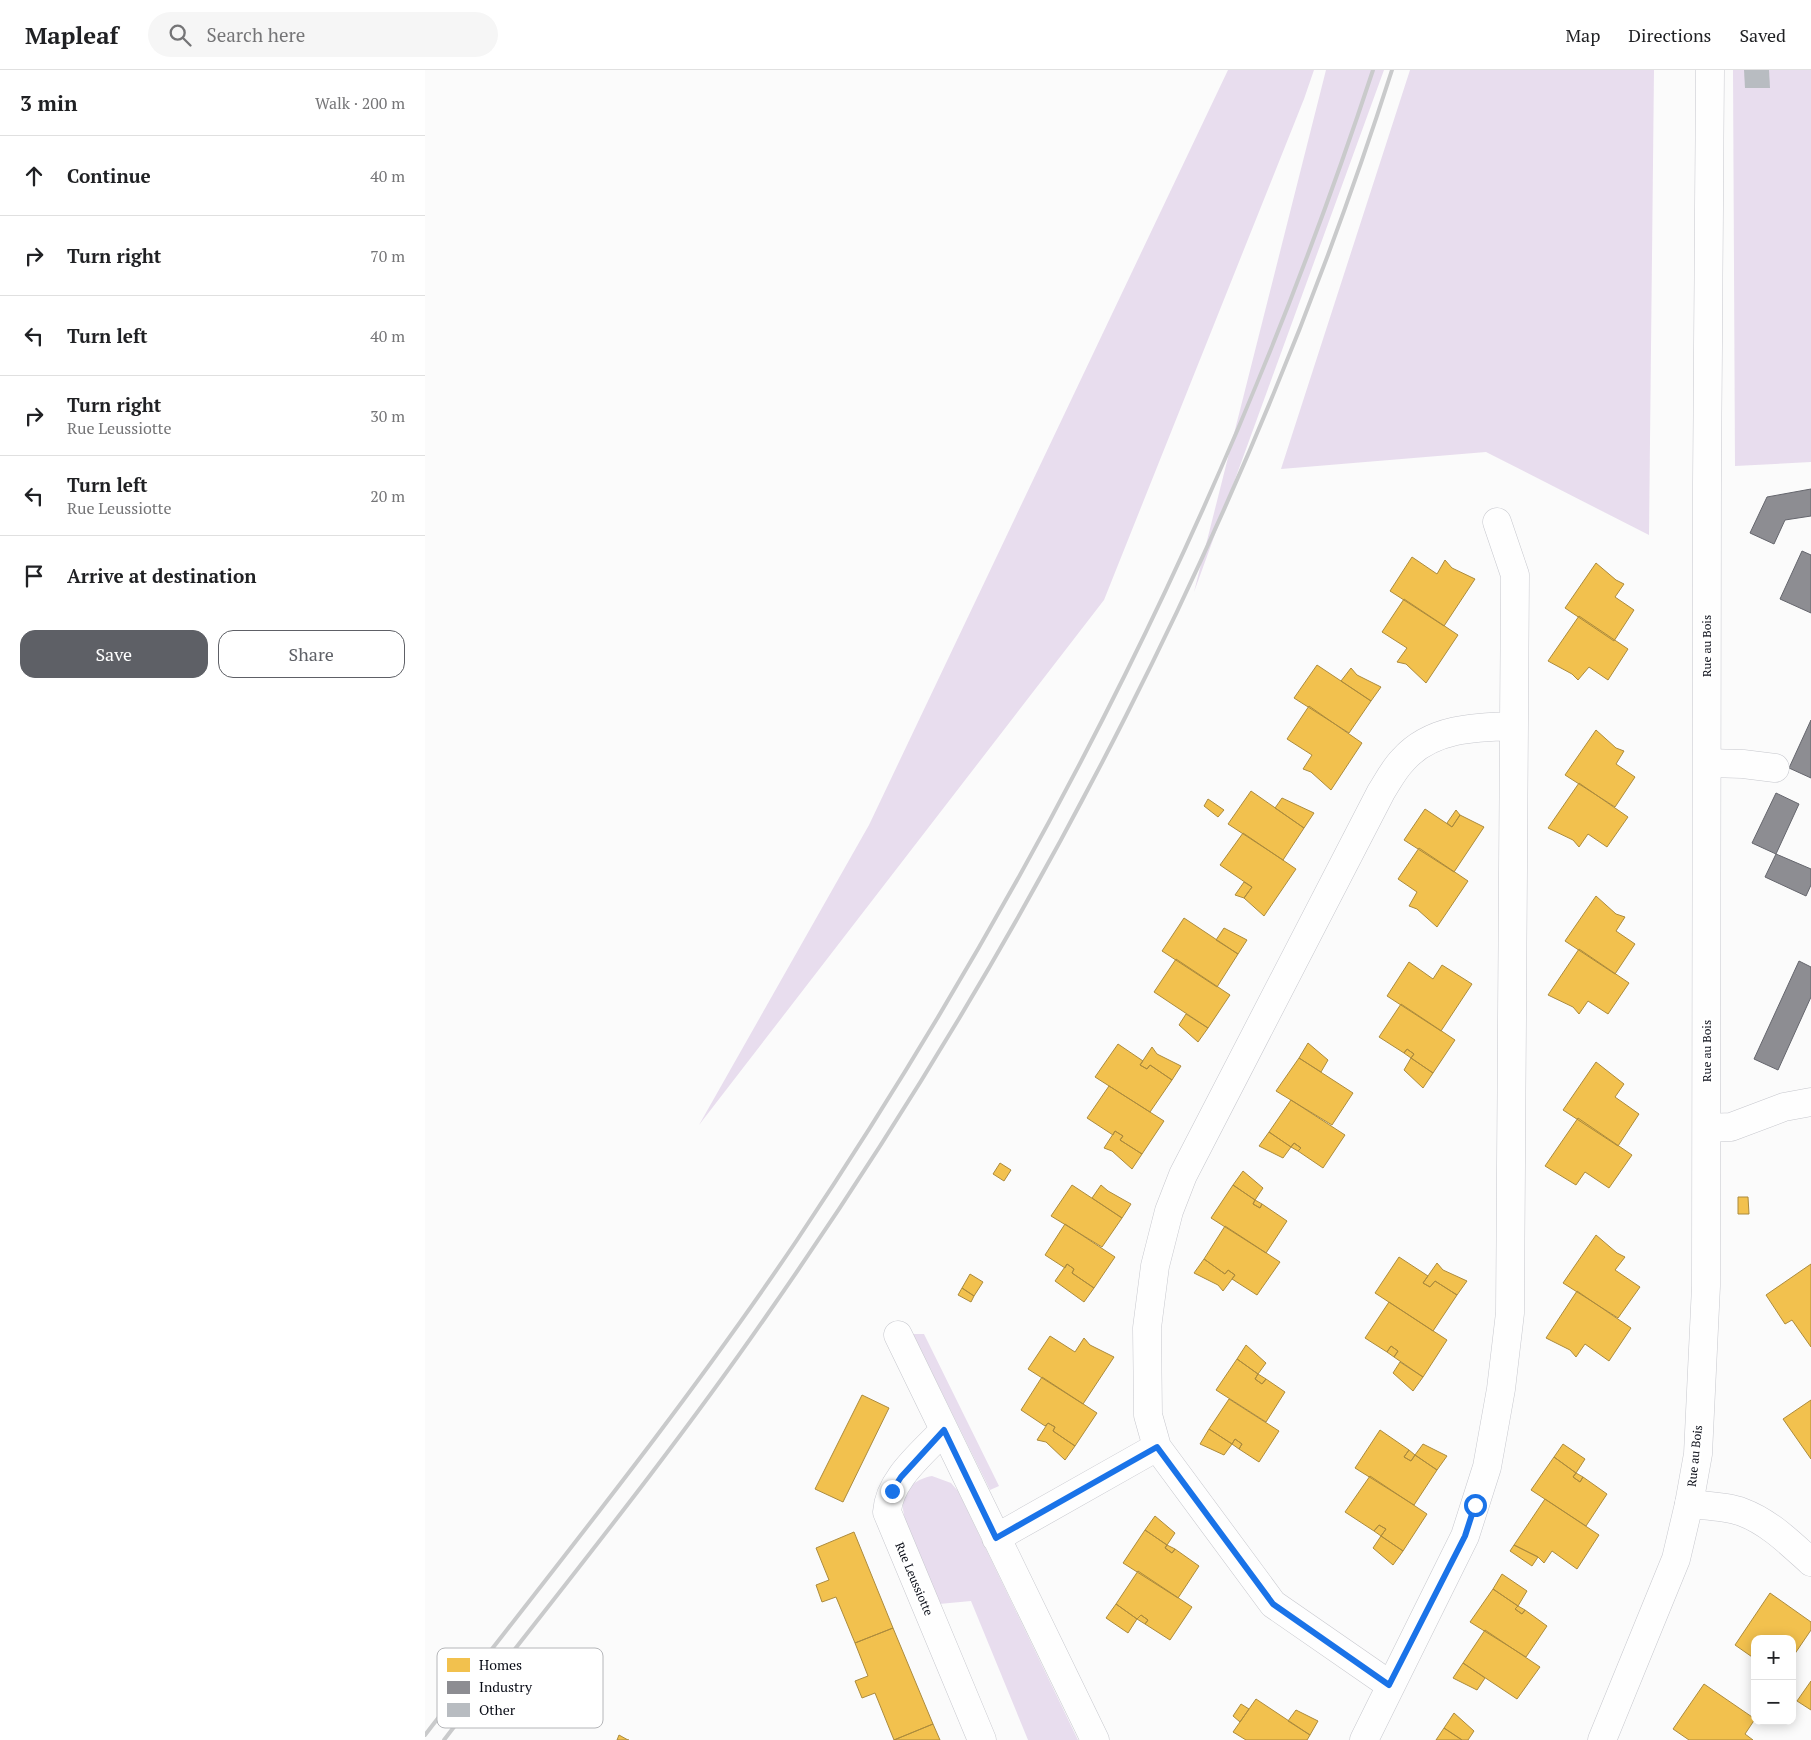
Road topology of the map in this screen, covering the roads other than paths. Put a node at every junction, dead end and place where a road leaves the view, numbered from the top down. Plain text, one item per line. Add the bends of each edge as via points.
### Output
1 (1710, 70) edge
2 (1497, 522) dead end
3 (1515, 726) junction
4 (1708, 763) junction
5 (1775, 768) dead end
6 (1811, 1102) edge
7 (1707, 1128) junction
8 (898, 1335) dead end
9 (944, 1430) junction
10 (1157, 1447) junction
11 (1689, 1504) junction
12 (996, 1538) junction
13 (1811, 1562) edge
14 (1389, 1685) junction
15 (982, 1740) edge
16 (1095, 1740) edge
17 (1365, 1740) edge
18 (1602, 1740) edge

1 - 4 street, Rue au Bois
2 - 3 street via 1515,575
3 - 10 street via 1475,727 1443,734 1424,742 1402,760 1381,792 1183,1175 1169,1211 1155,1266 1147,1328 1148,1415
3 - 14 street via 1510,1313 1501,1389 1487,1467 1465,1536
4 - 5 street
4 - 7 street, Rue au Bois
6 - 7 street via 1784,1107 1731,1126
7 - 11 street, Rue au Bois via 1706,1286 1698,1454
8 - 9 street
9 - 12 street
9 - 15 street, Rue Leussiotte via 897,1484 889,1497 887,1512
10 - 12 street
10 - 14 street via 1273,1604
11 - 13 street via 1743,1512 1777,1532
11 - 18 street, Rue au Bois via 1676,1558
12 - 16 street
14 - 17 street

